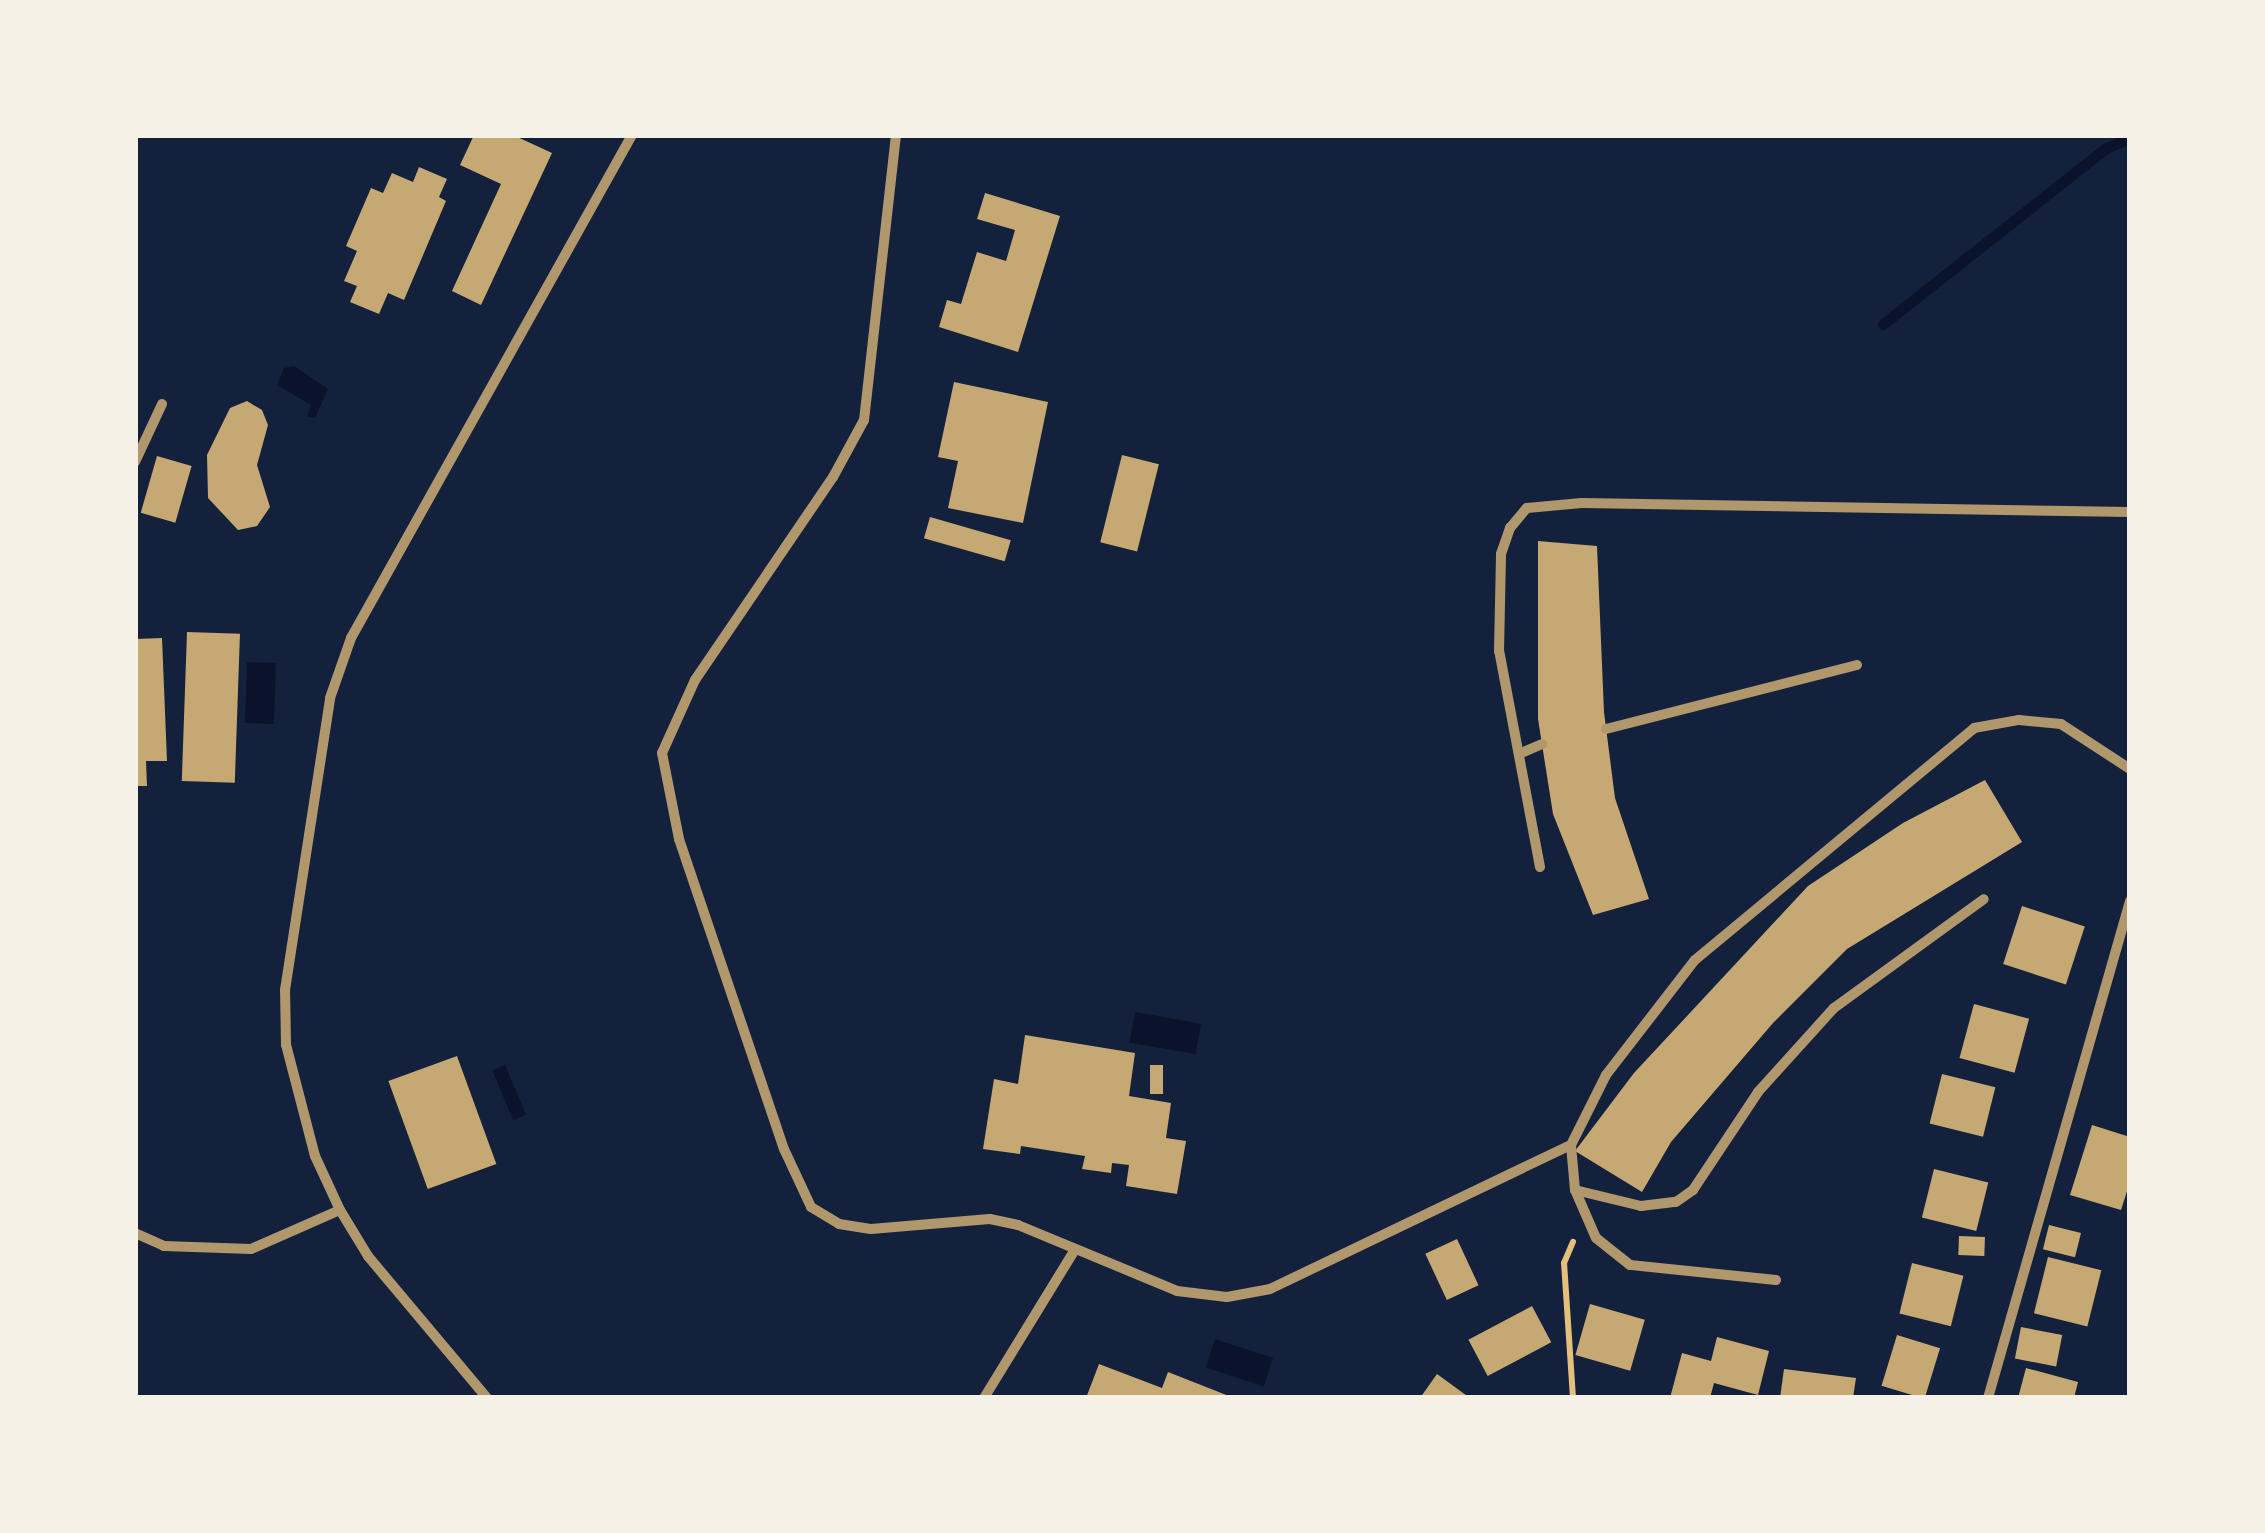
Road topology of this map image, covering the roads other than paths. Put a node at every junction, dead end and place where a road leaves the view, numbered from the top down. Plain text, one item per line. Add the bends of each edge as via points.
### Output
1 (632, 135) edge
2 (896, 135) edge
3 (162, 404) dead end
4 (135, 462) edge
5 (2130, 512) edge
6 (1857, 665) dead end
7 (1606, 729) dead end
8 (1542, 744) dead end
9 (1521, 752) junction
10 (2130, 769) edge
11 (1540, 867) dead end
12 (1984, 900) dead end
13 (2130, 900) edge
14 (1572, 1146) junction
15 (1575, 1190) junction
16 (340, 1210) junction
17 (135, 1233) edge
18 (1074, 1251) junction
19 (1776, 1280) dead end
20 (487, 1398) edge
21 (984, 1398) edge
22 (1988, 1398) edge

1 - 16 street via 351,638 330,698 285,990 286,1045 315,1156
2 - 18 street via 864,420 834,477 695,680 662,753 679,840 784,1149 811,1207 839,1224 871,1229 990,1219
3 - 4 street
5 - 9 street via 1582,503 1527,508 1501,554 1498,651
6 - 7 street
8 - 9 street
9 - 11 street
10 - 14 street via 2060,724 2019,720 1974,728 1695,960 1606,1075
12 - 15 street via 1822,1020 1758,1092 1693,1190 1676,1202 1641,1206
13 - 22 street
14 - 15 street
14 - 18 street via 1270,1289 1227,1297 1177,1291
15 - 19 street via 1584,1217 1611,1256 1630,1265
16 - 17 street via 252,1249 164,1246
16 - 20 street via 368,1256
18 - 21 street

